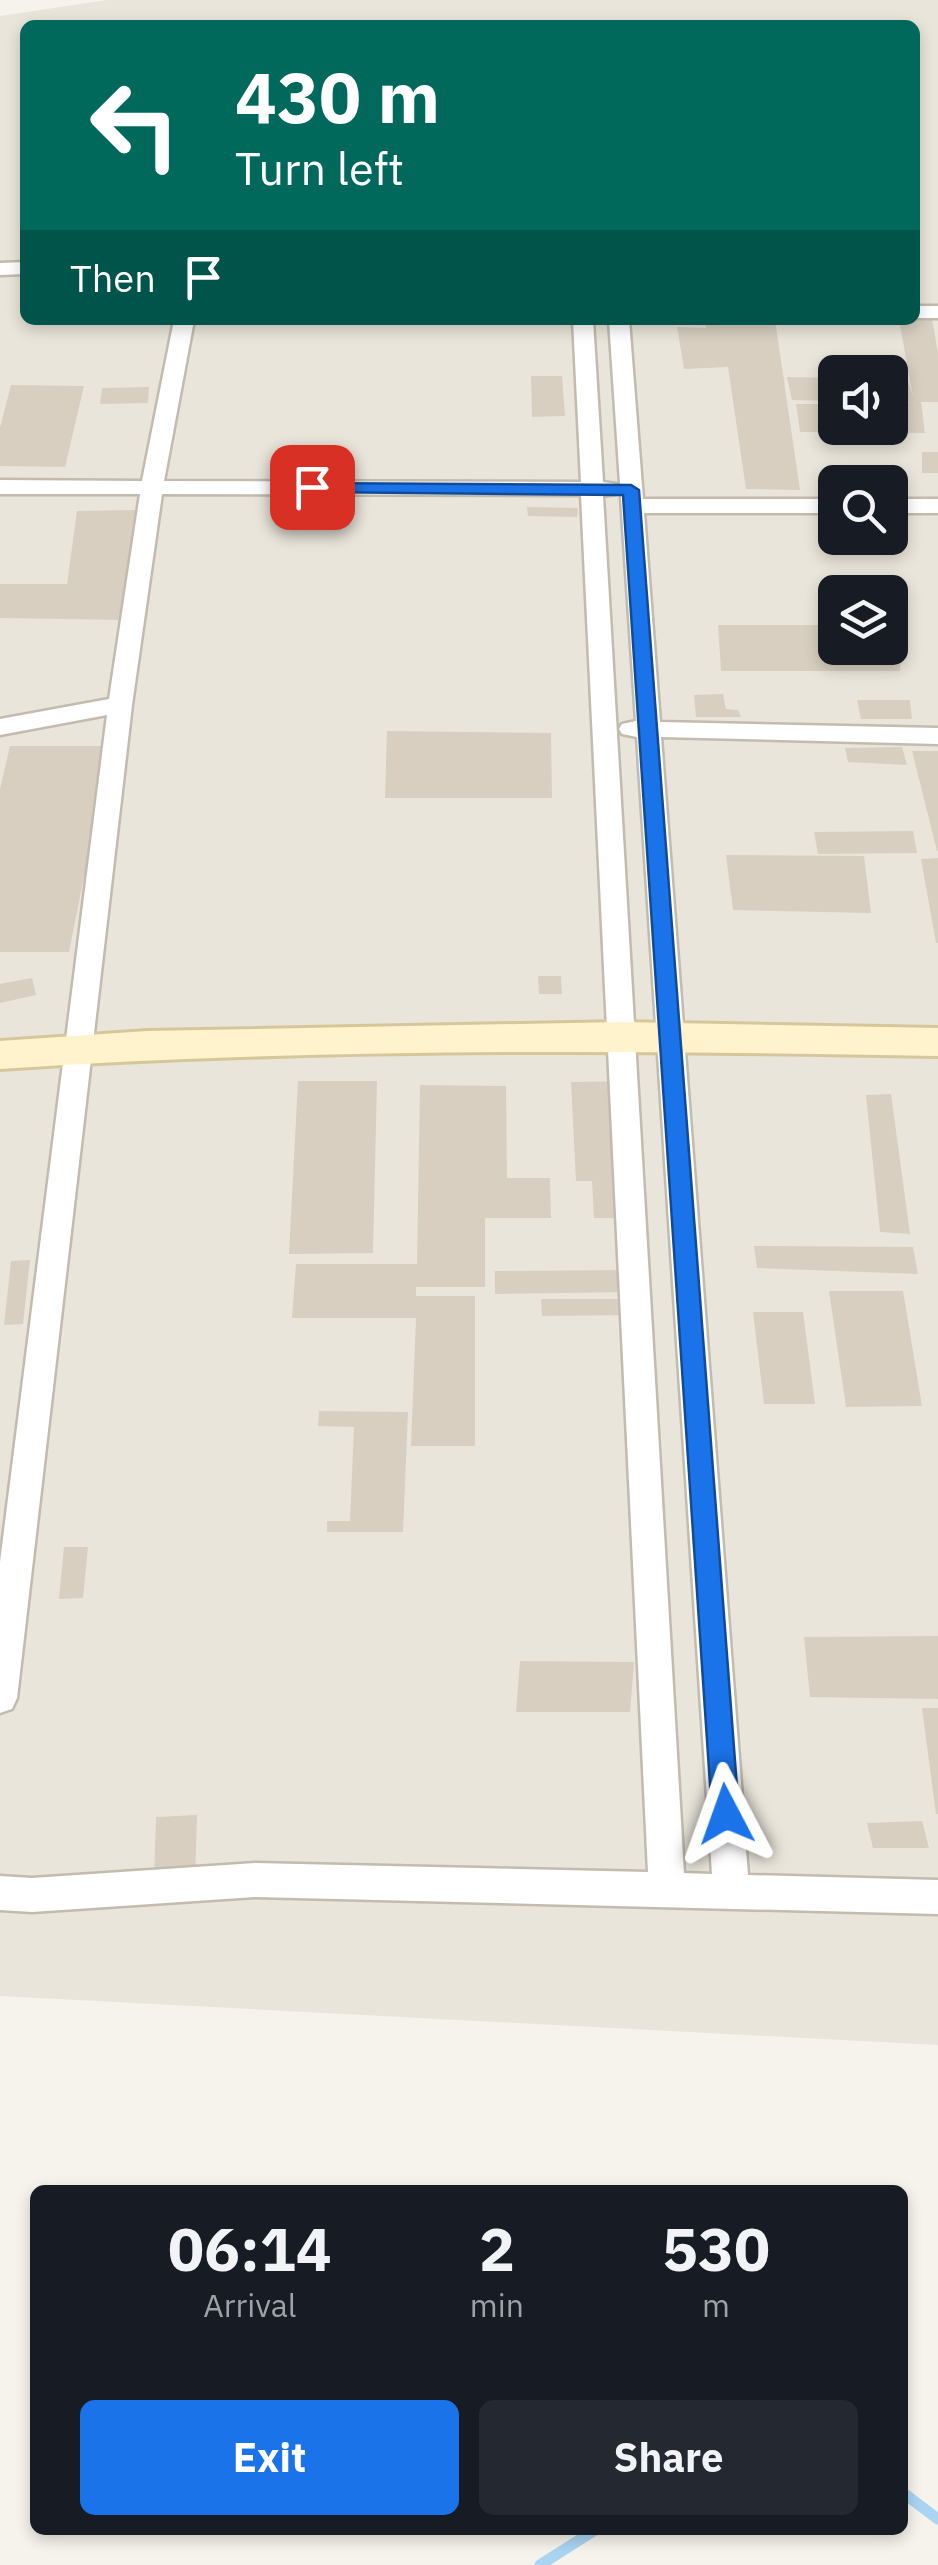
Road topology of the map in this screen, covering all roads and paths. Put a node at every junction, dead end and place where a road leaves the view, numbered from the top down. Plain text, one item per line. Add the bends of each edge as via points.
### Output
1 (183, 325) edge
2 (583, 325) edge
3 (619, 325) edge
4 (152, 486) junction
5 (0, 487) edge
6 (590, 489) junction
7 (631, 498) junction
8 (818, 505) edge
9 (908, 506) edge
10 (938, 506) edge
11 (120, 705) junction
12 (0, 727) edge
13 (603, 729) junction
14 (648, 730) junction
15 (938, 736) edge
16 (620, 1036) junction
17 (670, 1037) junction
18 (938, 1042) edge
19 (79, 1048) junction
20 (0, 1055) edge
21 (0, 1698) edge
22 (667, 1890) junction
23 (731, 1892) junction
24 (0, 1893) edge
25 (938, 1897) edge

1 - 4 street
2 - 6 street
3 - 7 street
4 - 5 street
4 - 6 street
4 - 11 street
6 - 7 street
6 - 13 street
7 - 8 street
7 - 14 street
9 - 10 street
11 - 12 street
11 - 19 street
13 - 14 street
13 - 16 street
14 - 15 street
14 - 17 street
16 - 17 street
16 - 19 street
16 - 22 street
17 - 18 street
17 - 23 street
19 - 20 street
19 - 21 street
22 - 23 street
22 - 24 street via 255,1880
23 - 25 street

